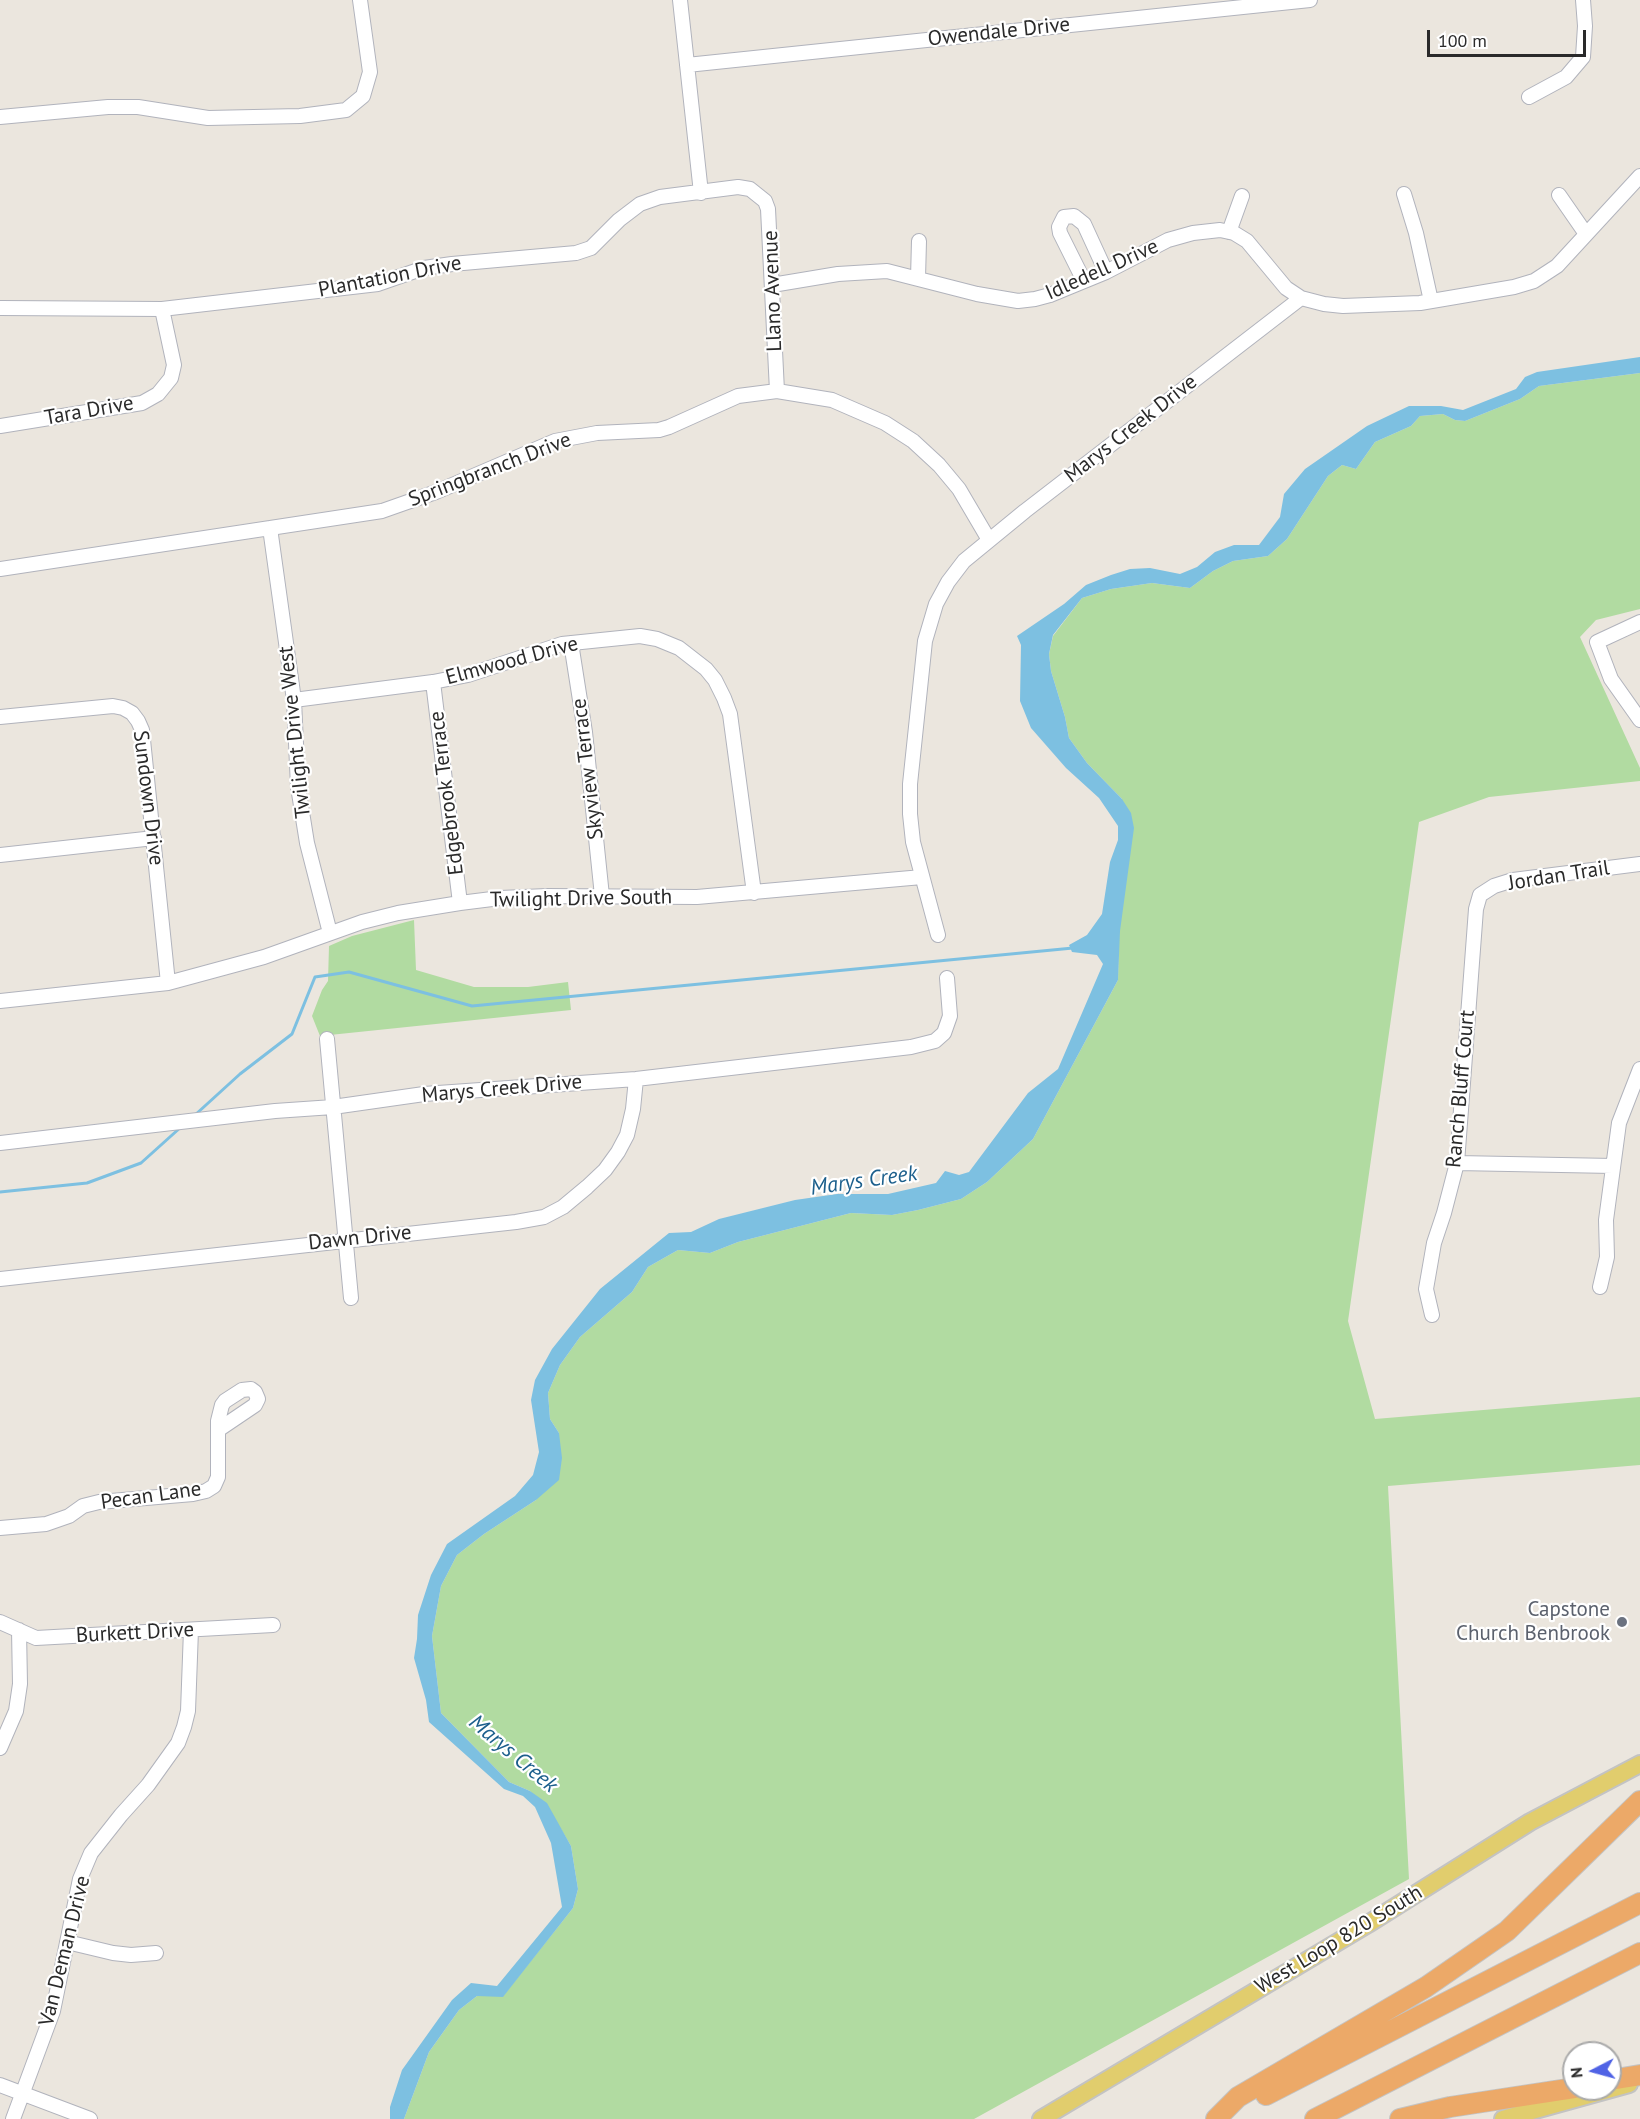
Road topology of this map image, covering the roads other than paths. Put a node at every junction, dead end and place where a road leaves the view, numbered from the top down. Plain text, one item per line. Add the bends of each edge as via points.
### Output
1 (360, 0) edge
2 (680, 0) edge
3 (1310, 0) edge
4 (1583, 0) edge
5 (687, 65) junction
6 (1529, 97) dead end
7 (0, 117) edge
8 (1640, 176) edge
9 (701, 193) junction
10 (759, 194) joint
11 (1404, 194) dead end
12 (1559, 195) dead end
13 (1242, 196) dead end
14 (1229, 232) junction
15 (1586, 234) junction
16 (919, 241) dead end
17 (1106, 272) junction
18 (918, 278) junction
19 (1084, 281) junction
20 (772, 285) junction
21 (1301, 297) junction
22 (1431, 301) junction
23 (0, 308) edge
24 (162, 309) junction
25 (777, 391) junction
26 (0, 426) edge
27 (270, 528) junction
28 (989, 540) junction
29 (0, 569) edge
30 (1640, 622) edge
31 (571, 643) junction
32 (434, 682) junction
33 (294, 700) junction
34 (0, 717) edge
35 (1640, 720) edge
36 (154, 838) junction
37 (0, 855) edge
38 (1640, 864) edge
39 (922, 877) junction
40 (754, 893) junction
41 (1480, 895) joint
42 (602, 896) junction
43 (460, 903) junction
44 (330, 933) junction
45 (938, 935) dead end
46 (947, 978) dead end
47 (168, 983) junction
48 (0, 1000) edge
49 (327, 1039) dead end
50 (1640, 1070) edge
51 (636, 1078) junction
52 (333, 1107) junction
53 (0, 1143) edge
54 (1457, 1162) junction
55 (1613, 1166) junction
56 (346, 1239) junction
57 (0, 1279) edge
58 (1600, 1287) dead end
59 (351, 1298) dead end
60 (1432, 1316) dead end
61 (218, 1430) dead end
62 (0, 1528) edge
63 (0, 1622) edge
64 (273, 1625) dead end
65 (19, 1630) junction
66 (191, 1630) junction
67 (0, 1748) edge
68 (1640, 1764) edge
69 (1640, 1801) edge
70 (1640, 1903) edge
71 (66, 1942) junction
72 (156, 1953) dead end
73 (1640, 1953) edge
74 (1640, 2075) edge
75 (1622, 2078) edge
76 (1640, 2081) edge
77 (0, 2085) edge
78 (1562, 2090) edge
79 (24, 2094) junction
80 (13, 2119) edge
81 (90, 2119) edge
82 (1041, 2119) edge
83 (1218, 2119) edge
84 (1316, 2119) edge
85 (1400, 2119) edge
86 (1503, 2119) edge

1 - 7 street via 370,72 363,96 346,110 300,116 208,118 138,107 108,107
2 - 5 street
3 - 5 street, Owendale Drive
4 - 6 street via 1583,57 1566,77
5 - 9 street
8 - 15 street
9 - 10 street, Plantation Drive via 738,188
9 - 24 street, Plantation Drive via 660,197 640,204 591,248 576,253 452,264 424,268 378,284
10 - 20 street, Llano Avenue via 768,208
11 - 22 street
12 - 15 street
13 - 14 street
14 - 17 street, Idledell Drive via 1209,230 1168,240
14 - 21 street via 1247,241 1286,288
15 - 22 street via 1557,266 1534,281
16 - 18 street
17 - 19 street, Idledell Drive
17 - 19 street via 1084,224 1074,216 1064,218 1060,233
18 - 19 street, Idledell Drive via 1018,301 1050,295
18 - 20 street, Idledell Drive via 865,271
20 - 25 street, Llano Avenue
21 - 22 street via 1343,306
21 - 28 street, Marys Creek Drive
23 - 24 street, Plantation Drive
24 - 26 street, Tara Drive via 174,365 171,378 158,394 142,403
25 - 27 street, Springbranch Drive via 738,396 669,427 555,441 382,511
25 - 28 street, Springbranch Drive via 832,400 885,423 913,441 959,489
27 - 29 street, Springbranch Drive
27 - 33 street, Twilight Drive West
28 - 39 street, Marys Creek Drive via 964,561 948,582 936,604 925,641 910,784 912,842
30 - 35 street via 1597,642 1611,679
31 - 32 street, Elmwood Drive
31 - 40 street, Elmwood Drive via 639,636 657,639 679,648 715,680 730,714
31 - 42 street, Skyview Terrace via 585,732
32 - 33 street, Elmwood Drive
32 - 43 street, Edgebrook Terrace
33 - 44 street, Twilight Drive West via 303,821
34 - 36 street, Sundown Drive via 113,706 132,713 142,730
36 - 37 street
36 - 47 street, Sundown Drive
38 - 41 street, Jordan Trail via 1513,880
39 - 40 street, Twilight Drive South
39 - 45 street, Marys Creek Drive
40 - 42 street, Twilight Drive South
41 - 54 street, Ranch Bluff Court
42 - 43 street, Twilight Drive South via 500,898
43 - 44 street, Twilight Drive South via 398,913
44 - 47 street, Twilight Drive South via 264,957
46 - 51 street, Marys Creek Drive via 950,1016 944,1033 935,1041 883,1051
47 - 48 street, Twilight Drive South
49 - 52 street
50 - 55 street via 1619,1124
51 - 52 street, Marys Creek Drive via 424,1094
51 - 56 street, Dawn Drive via 627,1135 618,1152 605,1170 562,1207 544,1217
52 - 53 street, Marys Creek Drive
52 - 56 street
54 - 55 street
54 - 60 street, Ranch Bluff Court via 1428,1266 1426,1289
55 - 58 street via 1606,1220 1608,1257
56 - 57 street, Dawn Drive
56 - 59 street
61 - 62 street, Pecan Lane via 218,1477 206,1491 99,1502 46,1524
63 - 65 street, Burkett Drive
64 - 66 street, Burkett Drive
65 - 66 street, Burkett Drive via 36,1638
65 - 67 street via 16,1711
66 - 71 street, Van Deman Drive via 188,1711 178,1743 91,1853 80,1879
68 - 82 main road, West Loop 820 South via 1530,1822 1368,1924
69 - 83 highway via 1507,1931 1426,1987 1238,2097
70 - 83 highway
71 - 72 street via 113,1953
71 - 79 street, Van Deman Drive via 53,2011
73 - 84 highway
74 - 75 highway
76 - 86 main road
77 - 79 street
78 - 85 highway
79 - 80 street, Van Deman Drive
79 - 81 street

